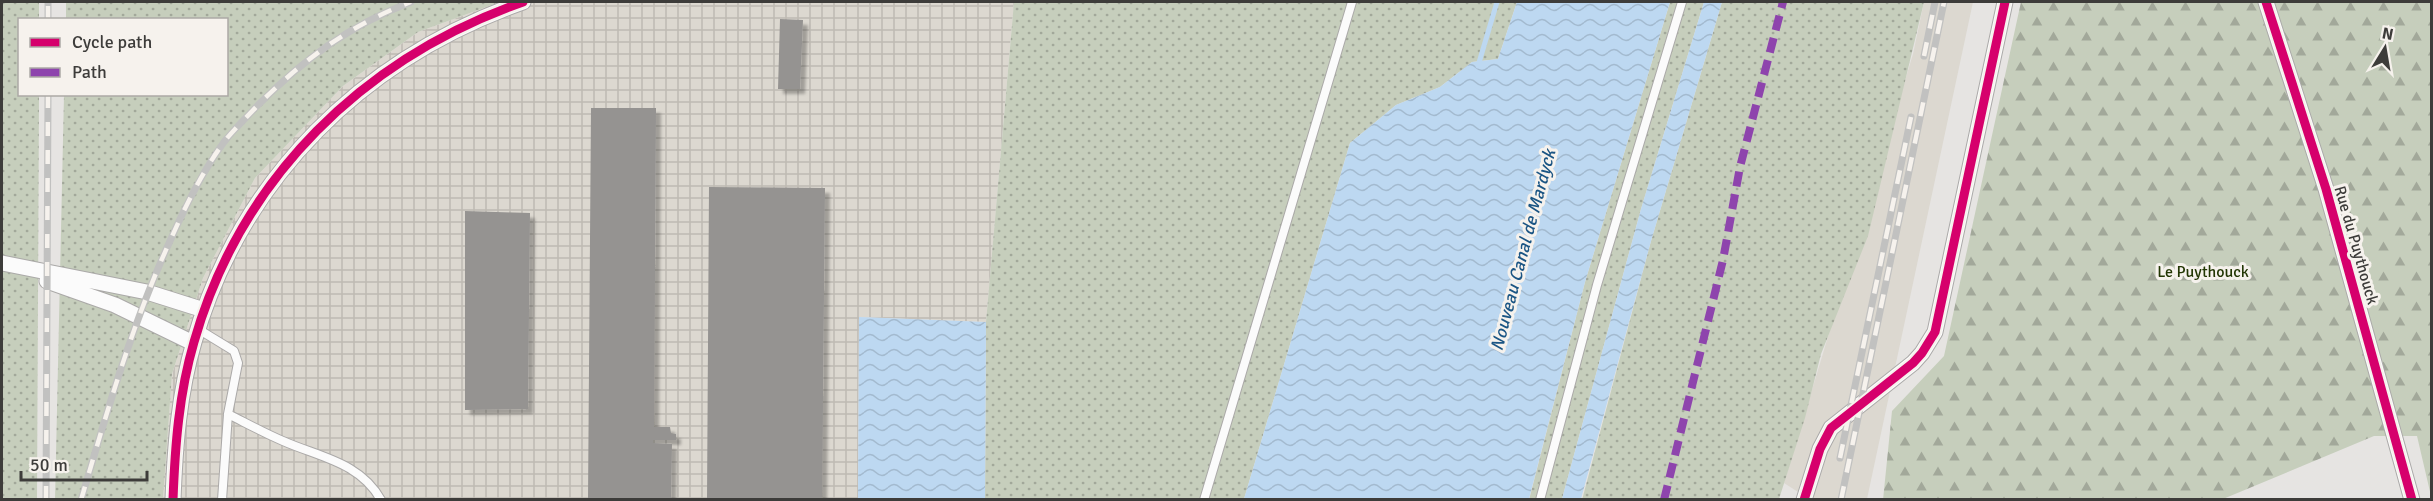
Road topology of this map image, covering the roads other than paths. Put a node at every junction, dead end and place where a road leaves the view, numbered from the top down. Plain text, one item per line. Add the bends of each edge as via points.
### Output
1 (523, 2) edge
2 (1352, 2) edge
3 (1682, 2) edge
4 (2005, 2) edge
5 (2266, 2) edge
6 (2, 264) edge
7 (204, 310) junction
8 (196, 336) junction
9 (228, 414) junction
10 (173, 500) edge
11 (222, 500) edge
12 (381, 500) edge
13 (1204, 500) edge
14 (1540, 500) edge
15 (1804, 500) edge
16 (2412, 500) edge

1 - 7 street via 419,49 335,112 296,154 250,217
2 - 13 lane
3 - 14 lane via 1597,285
4 - 15 street via 1935,332 1913,363 1831,428 1820,448
5 - 16 street, Rue du Puythouck via 2326,189
6 - 7 street via 139,290
6 - 8 street
7 - 8 street
8 - 9 lane via 234,351 238,363
8 - 10 street via 179,410
9 - 11 lane
9 - 12 lane via 344,464 368,481

